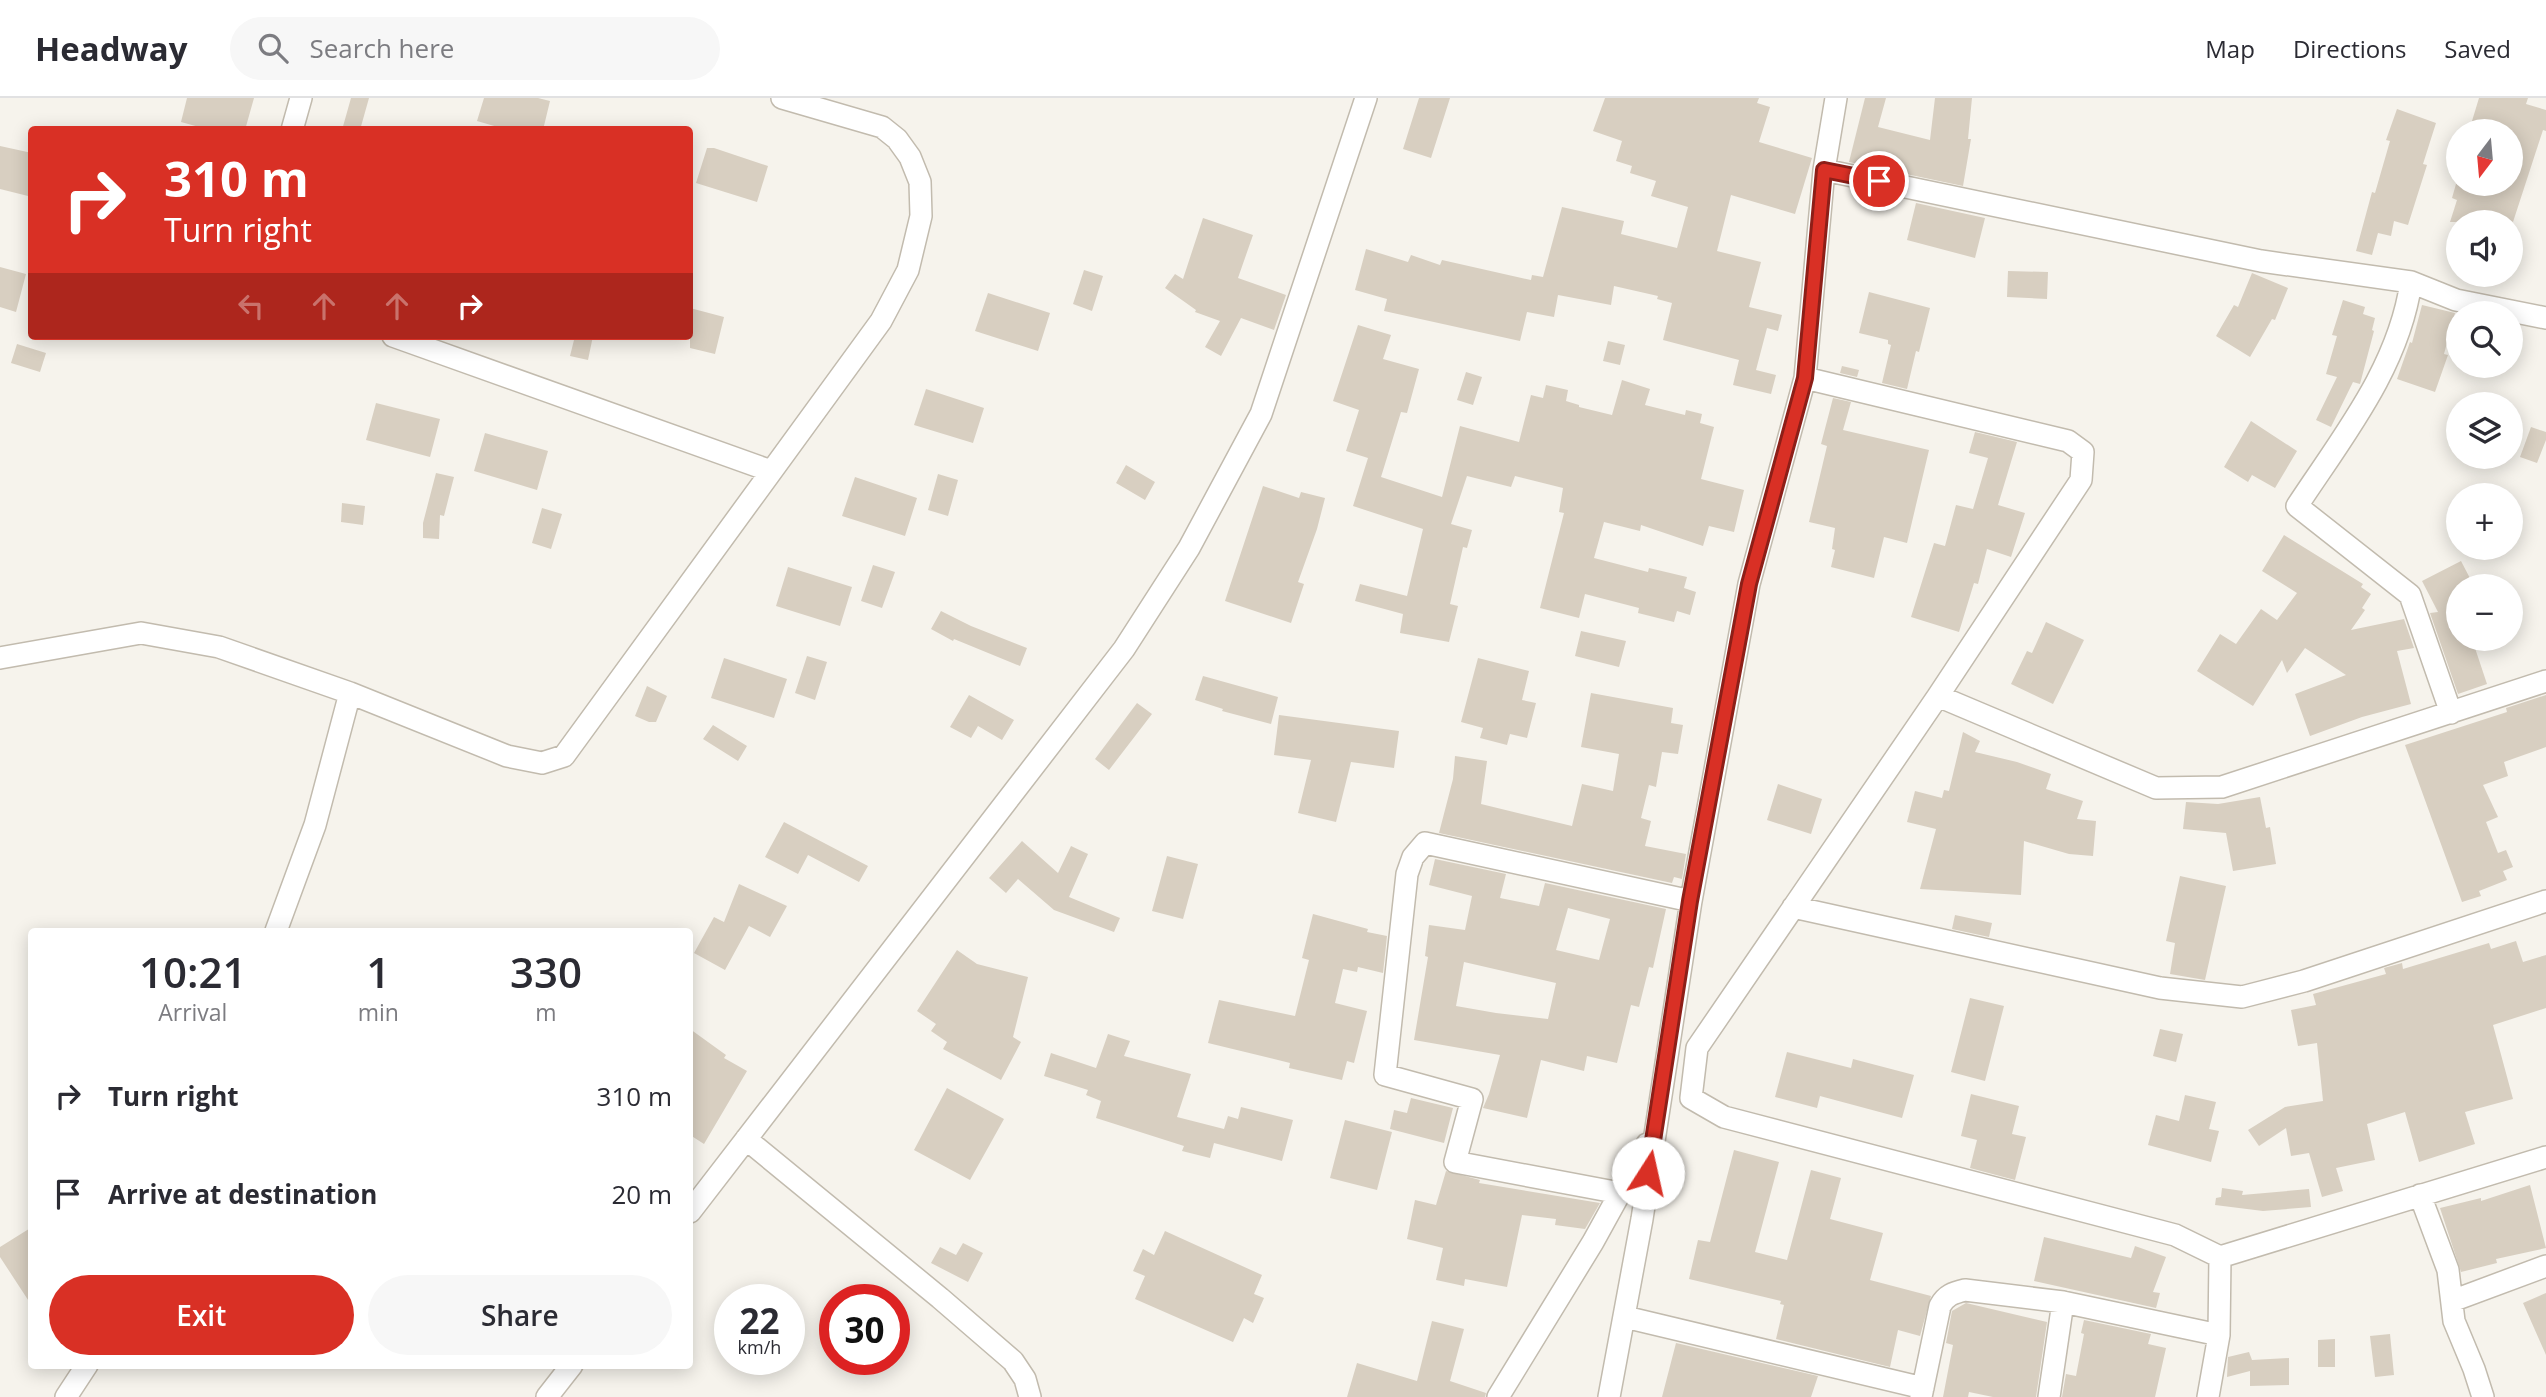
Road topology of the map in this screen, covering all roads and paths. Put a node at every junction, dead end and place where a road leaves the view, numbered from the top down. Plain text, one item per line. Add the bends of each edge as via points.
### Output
1 (301, 98) edge
2 (782, 98) edge
3 (1366, 98) edge
4 (1836, 98) edge
5 (293, 126) edge
6 (1824, 170) junction
7 (2412, 282) junction
8 (2546, 318) edge
9 (404, 340) edge
10 (1805, 378) junction
11 (771, 471) junction
12 (0, 658) edge
13 (2546, 681) edge
14 (350, 692) junction
15 (1938, 696) junction
16 (2451, 713) junction
17 (1690, 901) junction
18 (2546, 901) edge
19 (1793, 907) junction
20 (277, 928) edge
21 (1656, 1127) junction
22 (746, 1139) junction
23 (2546, 1157) edge
24 (1620, 1193) junction
25 (2420, 1195) junction
26 (693, 1208) edge
27 (2220, 1256) junction
28 (2546, 1266) edge
29 (2452, 1301) junction
30 (2063, 1302) junction
31 (1625, 1317) junction
32 (2219, 1335) junction
33 (84, 1369) edge
34 (569, 1369) edge
35 (1922, 1393) edge
36 (66, 1397) edge
37 (547, 1397) edge
38 (1030, 1397) edge
39 (1498, 1397) edge
40 (1609, 1397) edge
41 (2049, 1397) edge
42 (2208, 1397) edge
43 (2483, 1397) edge

1 - 5 street
2 - 11 street via 882,127 897,139 920,182 921,216 908,270 881,321
3 - 22 street via 1261,414 1189,548 1124,649
4 - 6 street
6 - 7 street via 2261,261
6 - 10 street
7 - 8 street via 2456,300
7 - 16 street via 2408,308 2381,377 2297,506 2410,595
9 - 11 street
10 - 15 street via 2068,441 2083,452 2081,480
10 - 17 street via 1749,584
11 - 14 street via 564,756 542,763 507,756
12 - 14 street via 141,633 219,647
13 - 16 street
14 - 20 street via 314,825
15 - 16 street via 2156,788 2222,787
15 - 19 street
17 - 21 street
17 - 24 street via 1425,843 1407,874 1385,1075 1472,1099 1455,1162
18 - 19 street via 2242,997 2160,988
19 - 27 street via 1697,1048 1691,1098 1724,1117 2175,1235
21 - 24 street
21 - 31 street
22 - 26 street
22 - 38 street via 1013,1361
23 - 25 street
24 - 39 street
25 - 27 street
25 - 29 street via 2448,1269
27 - 32 street
28 - 29 street
29 - 43 street via 2454,1321
30 - 32 street
30 - 35 street via 1965,1290 1944,1298
30 - 41 street
31 - 35 street
31 - 40 street
32 - 42 street
33 - 36 street
34 - 37 street

